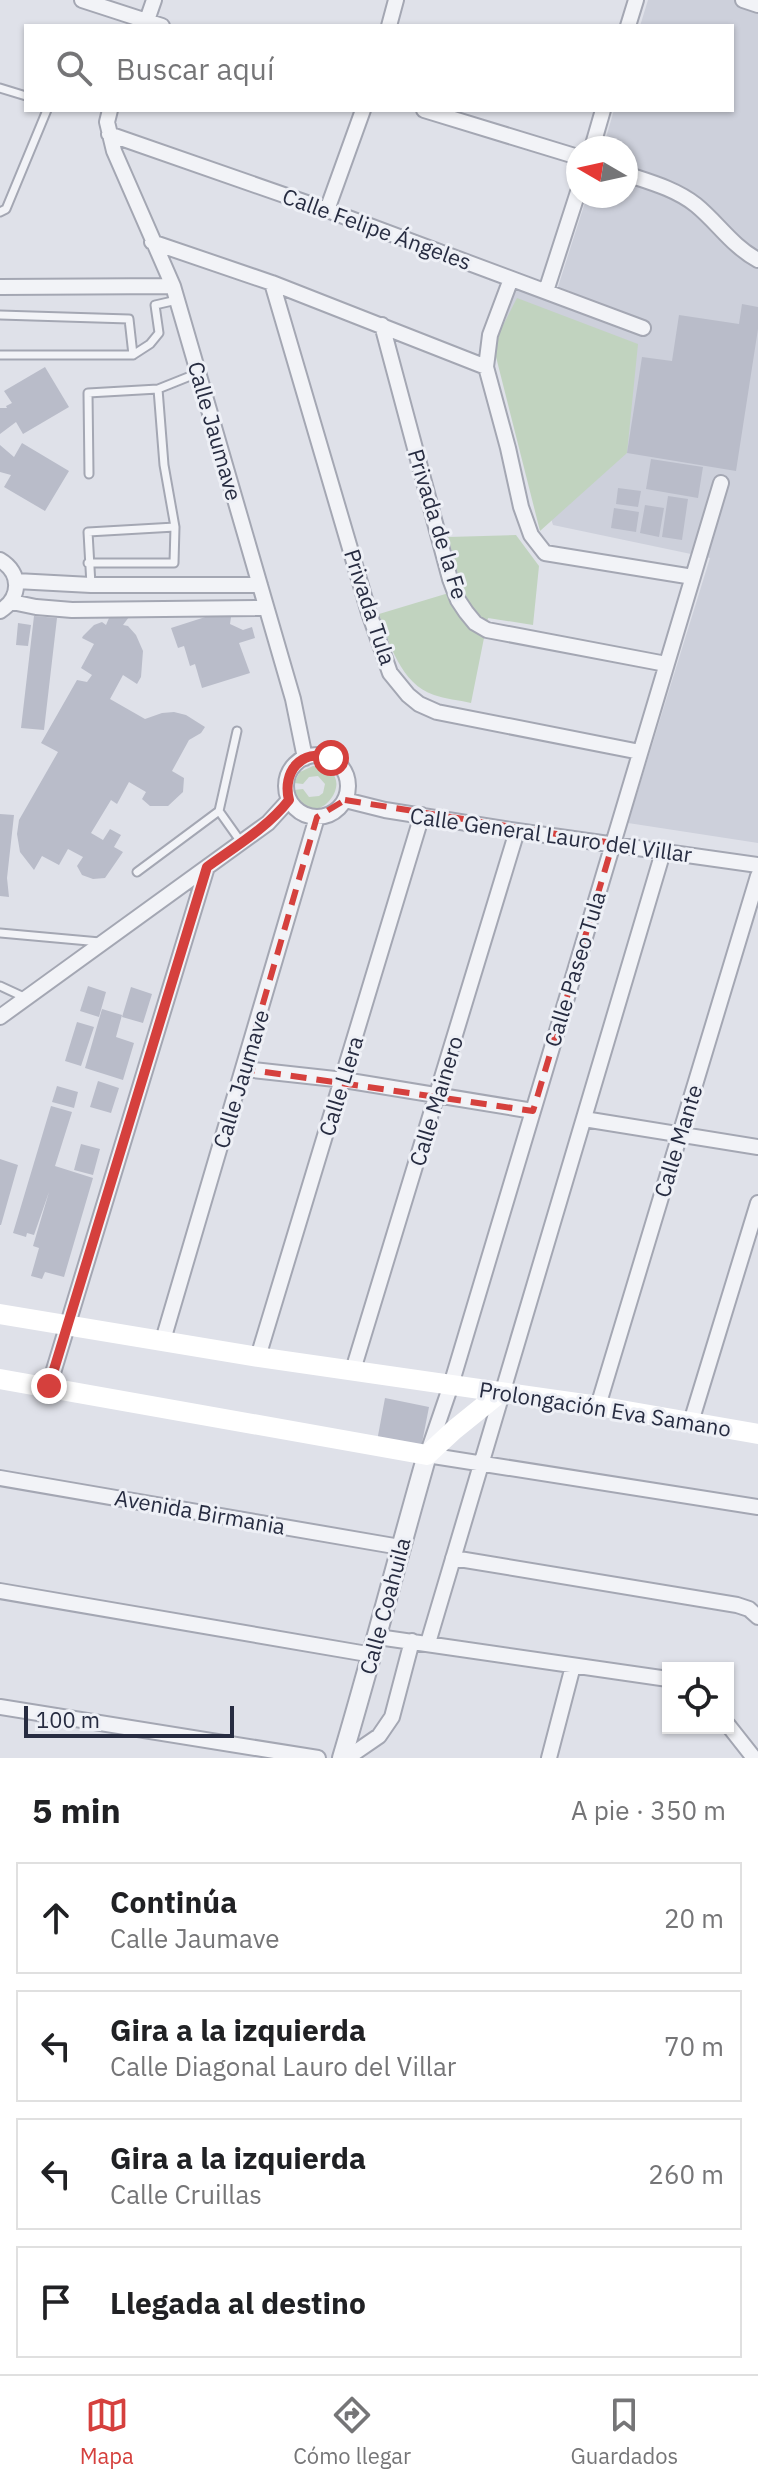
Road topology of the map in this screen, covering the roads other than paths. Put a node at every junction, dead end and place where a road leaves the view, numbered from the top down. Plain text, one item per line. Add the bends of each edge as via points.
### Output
1 (82, 0) edge
2 (154, 0) edge
3 (396, 0) edge
4 (636, 0) edge
5 (743, 0) edge
6 (758, 5) edge
7 (146, 24) edge
8 (390, 24) edge
9 (629, 24) edge
10 (0, 88) edge
11 (24, 95) edge
12 (46, 112) edge
13 (109, 112) edge
14 (362, 112) edge
15 (431, 112) edge
16 (602, 112) edge
17 (109, 134) junction
18 (595, 136) edge
19 (566, 153) edge
20 (638, 178) edge
21 (573, 208) edge
22 (327, 210) junction
23 (0, 212) edge
24 (152, 242) junction
25 (758, 260) edge
26 (511, 279) junction
27 (272, 283) junction
28 (0, 287) edge
29 (546, 291) junction
30 (175, 293) junction
31 (0, 315) edge
32 (382, 325) junction
33 (643, 328) dead end
34 (0, 355) edge
35 (133, 355) junction
36 (486, 367) junction
37 (198, 373) junction
38 (158, 389) junction
39 (89, 474) dead end
40 (721, 483) dead end
41 (175, 527) junction
42 (0, 560) edge
43 (88, 563) junction
44 (693, 577) junction
45 (16, 581) junction
46 (91, 585) junction
47 (260, 585) junction
48 (6, 607) edge
49 (266, 608) junction
50 (666, 664) junction
51 (237, 731) dead end
52 (640, 752) junction
53 (305, 758) junction
54 (289, 800) junction
55 (345, 800) junction
56 (219, 811) junction
57 (422, 815) junction
58 (317, 817) junction
59 (517, 831) junction
60 (241, 842) junction
61 (613, 843) junction
62 (663, 852) junction
63 (758, 865) edge
64 (207, 867) junction
65 (137, 872) dead end
66 (758, 876) edge
67 (0, 933) edge
68 (102, 943) junction
69 (0, 986) edge
70 (26, 998) junction
71 (0, 1017) edge
72 (244, 1069) junction
73 (344, 1080) junction
74 (438, 1097) junction
75 (533, 1111) junction
76 (584, 1119) junction
77 (681, 1135) junction
78 (758, 1147) edge
79 (758, 1203) edge
80 (0, 1314) edge
81 (66, 1323) junction
82 (163, 1340) junction
83 (258, 1357) junction
84 (353, 1370) junction
85 (0, 1379) edge
86 (451, 1385) junction
87 (49, 1386) junction
88 (501, 1392) junction
89 (598, 1406) junction
90 (691, 1422) junction
91 (758, 1434) edge
92 (427, 1455) junction
93 (481, 1463) junction
94 (0, 1478) edge
95 (758, 1507) edge
96 (400, 1547) junction
97 (453, 1558) junction
98 (0, 1591) edge
99 (758, 1617) edge
100 (412, 1641) junction
101 (428, 1643) junction
102 (375, 1646) junction
103 (573, 1666) junction
104 (662, 1678) edge
105 (0, 1707) edge
106 (734, 1733) edge
107 (260, 1754) edge
108 (318, 1758) edge
109 (345, 1758) edge
110 (549, 1758) edge
111 (754, 1758) edge

1 - 7 street
2 - 7 street
3 - 8 street
4 - 9 street
5 - 6 street
10 - 11 lane
12 - 23 lane via 6,209
13 - 17 street, Calle Jaumave
14 - 22 street
15 - 19 street
16 - 18 street
17 - 22 street, Calle Felipe Ángeles
17 - 24 street, Calle Jaumave
20 - 25 street via 695,205
21 - 29 street
22 - 26 street, Calle Felipe Ángeles
24 - 27 street
24 - 30 street, Calle Jaumave
26 - 29 street, Calle Felipe Ángeles
26 - 36 street via 490,335
27 - 32 street
27 - 52 street, Privada Tula via 369,613 398,684 437,712
28 - 30 street
29 - 33 street, Calle Felipe Ángeles
30 - 35 lane via 155,305 159,333
30 - 37 street, Calle Jaumave
31 - 35 lane via 129,319
32 - 36 street
32 - 50 street, Privada de la Fe via 446,566 458,600 475,623 487,630
34 - 35 lane
36 - 44 street via 521,507 536,544 545,553
37 - 38 lane
37 - 47 street, Calle Jaumave
38 - 39 lane via 88,393
38 - 41 lane
40 - 44 street, Calle Paseo Tula
41 - 43 lane via 88,532
41 - 43 lane via 174,563
42 - 45 street
43 - 46 lane
44 - 50 street, Calle Paseo Tula
45 - 46 street
45 - 48 street
46 - 47 street
47 - 49 street, Calle Jaumave
48 - 49 street
49 - 53 street, Calle Jaumave
50 - 52 street, Calle Paseo Tula
51 - 56 lane
52 - 61 street, Calle Paseo Tula
53 - 54 street via 289,773
53 - 55 street via 323,756 337,763 347,776
54 - 58 street via 304,814
54 - 60 street
55 - 57 street, Calle General Lauro del Villar
55 - 58 street via 335,812
56 - 60 lane
56 - 65 lane
57 - 59 street, Calle General Lauro del Villar
57 - 73 street, Calle Llera
58 - 72 street, Calle Jaumave
59 - 61 street, Calle General Lauro del Villar
59 - 74 street, Calle Mainero
60 - 64 street
61 - 62 street, Calle General Lauro del Villar
61 - 75 street, Calle Paseo Tula
62 - 63 street, Calle General Lauro del Villar
62 - 76 street
64 - 68 street
64 - 81 street
66 - 77 street, Calle Mante
67 - 68 lane
68 - 70 street
69 - 70 lane
70 - 71 street
72 - 73 street
72 - 82 street, Calle Jaumave
73 - 74 street
73 - 83 street, Calle Llera
74 - 75 street
74 - 84 street, Calle Mainero
75 - 86 street, Calle Paseo Tula
76 - 77 street
76 - 88 street
77 - 78 street
77 - 89 street, Calle Mante
79 - 90 street
80 - 81 main road, Prolongación Eva Samano
81 - 82 main road, Prolongación Eva Samano
81 - 87 street
82 - 83 main road, Prolongación Eva Samano
83 - 84 main road, Prolongación Eva Samano
84 - 86 main road, Prolongación Eva Samano
85 - 87 main road
86 - 88 main road, Prolongación Eva Samano
86 - 92 street, Calle Paseo Tula
87 - 92 main road
88 - 89 main road, Prolongación Eva Samano
88 - 92 main road
88 - 93 street
89 - 90 main road, Prolongación Eva Samano
90 - 91 main road, Prolongación Eva Samano
92 - 93 street
92 - 96 street, Calle Coahuila
93 - 95 street
93 - 97 street
94 - 96 street, Avenida Birmania
96 - 102 street, Calle Coahuila
97 - 99 street via 737,1605
97 - 101 street
98 - 102 street
100 - 101 street
100 - 102 street
100 - 109 street via 392,1717 379,1736
101 - 103 street
102 - 109 street, Calle Coahuila
103 - 104 street
103 - 110 street
105 - 107 street
106 - 111 street
107 - 108 street

